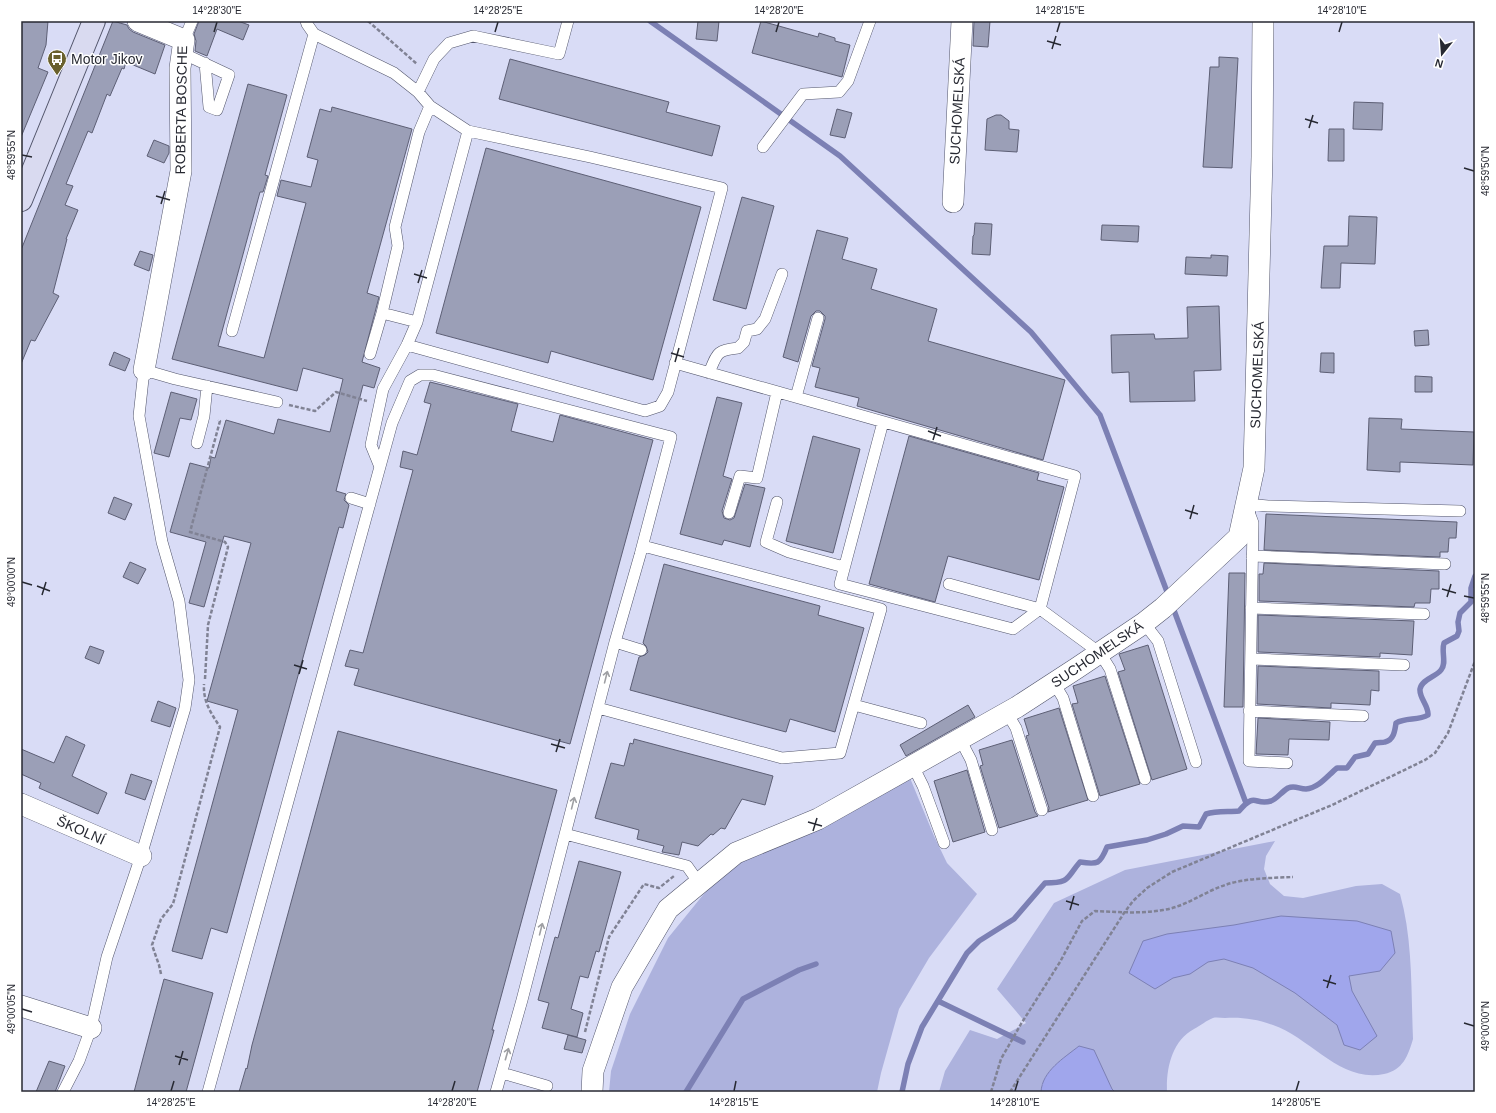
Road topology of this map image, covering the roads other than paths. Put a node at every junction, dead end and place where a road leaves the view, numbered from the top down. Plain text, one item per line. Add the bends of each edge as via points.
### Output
1 (94, 21) edge
2 (138, 21) edge
3 (192, 21) edge
4 (568, 21) edge
5 (870, 21) edge
6 (962, 21) edge
7 (1263, 21) edge
8 (304, 22) edge
9 (314, 34) junction
10 (183, 46) junction
11 (205, 63) dead end
12 (418, 92) junction
13 (430, 106) junction
14 (468, 131) junction
15 (763, 147) dead end
16 (21, 200) edge
17 (953, 202) dead end
18 (782, 274) dead end
19 (382, 313) junction
20 (818, 318) dead end
21 (418, 322) junction
22 (232, 331) dead end
23 (407, 346) junction
24 (370, 354) dead end
25 (675, 363) junction
26 (144, 370) junction
27 (709, 373) junction
28 (207, 386) junction
29 (777, 392) junction
30 (796, 397) junction
31 (277, 402) road end
32 (883, 422) junction
33 (197, 443) dead end
34 (380, 467) junction
35 (351, 498) dead end
36 (777, 502) dead end
37 (370, 504) junction
38 (1246, 504) junction
39 (1460, 511) dead end
40 (730, 513) dead end
41 (643, 546) junction
42 (1252, 556) junction
43 (1445, 564) dead end
44 (844, 567) junction
45 (949, 584) dead end
46 (1251, 608) junction
47 (1040, 609) junction
48 (1424, 614) dead end
49 (1144, 623) junction
50 (615, 642) junction
51 (641, 650) dead end
52 (1100, 653) junction
53 (1250, 659) junction
54 (1404, 665) dead end
55 (1054, 683) junction
56 (854, 704) junction
57 (598, 708) junction
58 (1249, 711) junction
59 (1007, 713) junction
60 (1363, 716) dead end
61 (921, 723) dead end
62 (960, 739) junction
63 (1196, 762) dead end
64 (1287, 763) dead end
65 (913, 766) junction
66 (1145, 779) dead end
67 (1093, 796) dead end
68 (21, 804) edge
69 (1042, 810) dead end
70 (992, 830) dead end
71 (565, 834) junction
72 (944, 843) dead end
73 (141, 856) junction
74 (699, 883) junction
75 (21, 1006) edge
76 (91, 1028) junction
77 (502, 1073) junction
78 (547, 1086) dead end
79 (63, 1092) edge
80 (208, 1092) edge
81 (496, 1092) edge
82 (592, 1092) edge

1 - 16 street
2 - 10 street, ROBERTA BOSCHE
3 - 10 lane
4 - 12 lane via 559,54 473,36 450,43 434,59
5 - 15 lane via 848,81 839,92 803,94
6 - 17 street, SUCHOMELSKÁ
7 - 38 street, SUCHOMELSKÁ via 1254,468
8 - 9 lane
9 - 12 lane via 394,73
9 - 22 lane
10 - 11 lane
10 - 26 street, ROBERTA BOSCHE via 180,68 181,171
12 - 13 lane
13 - 14 lane
13 - 19 lane via 419,132 394,228 398,246
14 - 21 lane
14 - 25 lane via 722,188
18 - 27 lane via 765,319 757,329 747,331 744,342 738,348 724,349 716,356
19 - 21 lane
19 - 24 lane
20 - 30 lane
21 - 23 lane
23 - 25 lane via 645,411 660,406 668,392
23 - 34 lane via 384,389 371,445
25 - 27 lane
26 - 28 lane
26 - 73 lane via 139,416 162,542 179,601 189,680 185,708
27 - 29 lane
28 - 31 lane
28 - 33 lane via 208,394
29 - 30 lane
29 - 40 lane via 757,478 740,476
30 - 32 lane
32 - 44 lane
32 - 47 lane via 1075,476
34 - 37 lane
34 - 41 lane via 392,423 410,381 420,375 433,374 671,437
35 - 37 lane
36 - 44 lane via 766,542 789,552
37 - 80 lane
38 - 39 lane
38 - 42 lane via 1253,523
38 - 49 street, SUCHOMELSKÁ via 1238,537
41 - 50 lane
41 - 56 lane via 881,609
42 - 43 lane
42 - 46 lane
44 - 47 lane via 840,584 1014,629
45 - 47 lane
46 - 48 lane
46 - 53 lane
47 - 52 lane
49 - 52 street, SUCHOMELSKÁ
49 - 63 lane via 1158,641
50 - 51 lane
57 -> 50 lane
52 - 55 street, SUCHOMELSKÁ
52 - 66 lane via 1110,669
53 - 54 lane
53 - 58 lane
55 - 59 street, SUCHOMELSKÁ
55 - 67 lane via 1063,698
56 - 57 lane via 840,753 782,758
56 - 61 lane
71 -> 57 lane
58 - 60 lane
58 - 64 lane via 1248,761
59 - 62 street, SUCHOMELSKÁ
59 - 69 lane via 1016,728
62 - 65 street, SUCHOMELSKÁ
62 - 70 lane via 971,760
65 - 72 lane
65 - 74 street, SUCHOMELSKÁ via 818,819 736,853
68 - 73 street, ŠKOLNÍ
71 - 74 lane via 686,866
77 -> 71 lane
73 - 76 lane via 107,958
74 - 82 street, SUCHOMELSKÁ via 668,909 622,987 593,1071
75 - 76 street
76 - 79 lane via 79,1061
77 - 78 lane
77 - 81 lane

